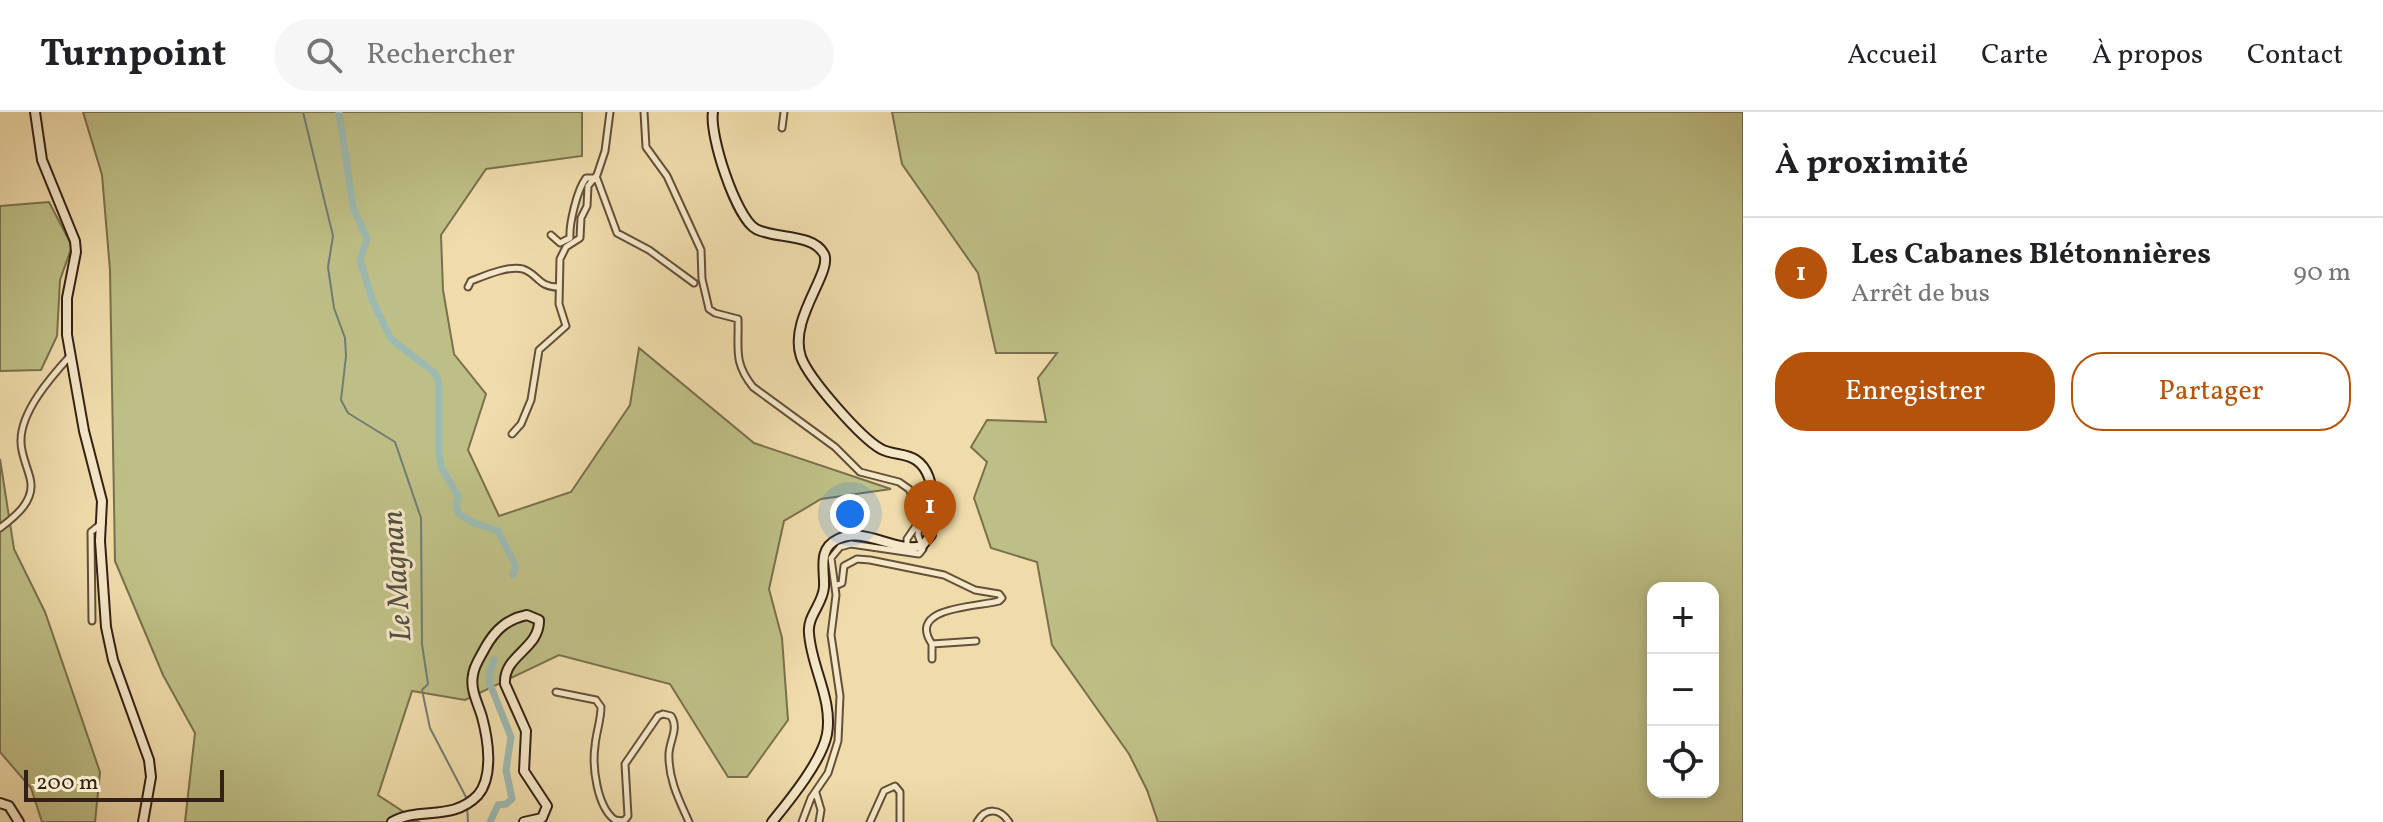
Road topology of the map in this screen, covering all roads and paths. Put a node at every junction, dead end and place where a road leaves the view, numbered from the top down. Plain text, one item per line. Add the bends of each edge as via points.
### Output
1 (35, 112) edge
2 (610, 112) edge
3 (644, 112) edge
4 (713, 112) edge
5 (784, 112) edge
6 (782, 128) dead end
7 (595, 177) junction
8 (551, 235) dead end
9 (694, 283) dead end
10 (468, 287) dead end
11 (558, 287) junction
12 (70, 356) junction
13 (512, 434) dead end
14 (920, 519) junction
15 (102, 522) junction
16 (0, 528) edge
17 (913, 529) junction
18 (896, 545) junction
19 (922, 546) junction
20 (908, 547) junction
21 (835, 586) junction
22 (92, 621) dead end
23 (976, 641) dead end
24 (932, 644) junction
25 (932, 659) dead end
26 (556, 692) dead end
27 (815, 792) junction
28 (0, 803) edge
29 (19, 822) edge
30 (143, 822) edge
31 (392, 822) edge
32 (524, 822) edge
33 (689, 822) edge
34 (772, 822) edge
35 (802, 822) edge
36 (819, 822) edge
37 (870, 822) edge
38 (900, 822) edge
39 (977, 822) edge
40 (1009, 822) edge

1 - 12 street via 42,160 75,241 66,320
2 - 7 street
3 - 14 street via 646,147 667,176 701,250 709,309 739,320 737,353 743,375 860,472 909,489
4 - 19 street via 714,140 745,219 757,230 816,245 824,255 825,270 802,319 801,357 816,382 866,437 881,449 914,459 926,471 932,530
5 - 6 street
7 - 8 street via 582,184 570,238 560,243
7 - 9 street via 617,233
7 - 11 street via 588,186 580,238 560,259
10 - 11 street via 480,277 523,269 545,285
11 - 13 street via 566,326 539,350 531,400
12 - 15 street
12 - 16 street via 26,420 21,440 30,492 21,511
14 - 17 street
14 - 19 street
15 - 22 street via 91,532
15 - 30 street via 106,627 149,760
17 - 18 street
17 - 20 street
18 - 20 street
18 - 34 street via 846,536 833,541 824,554 823,597 808,627 827,733 819,755
19 - 20 street
19 - 21 street via 916,556 859,544 840,547 831,558
21 - 24 street via 842,583 844,566 862,559 944,575 1001,596 996,602 931,618 926,629
21 - 27 street via 831,635 840,696 838,741 828,773
23 - 24 street
24 - 25 street
26 - 33 street via 596,700 601,707 595,767 604,807 615,820 628,816 628,757 654,719 671,716 675,725 670,776
27 - 35 street
27 - 36 street
28 - 29 street via 9,806
31 - 32 street via 451,814 478,794 488,758 472,677 502,626 534,616 540,623 532,643 510,662 504,677 527,737 524,771 547,806 542,818
37 - 38 street via 884,791 895,786 900,792
39 - 40 street via 990,811 1000,812

